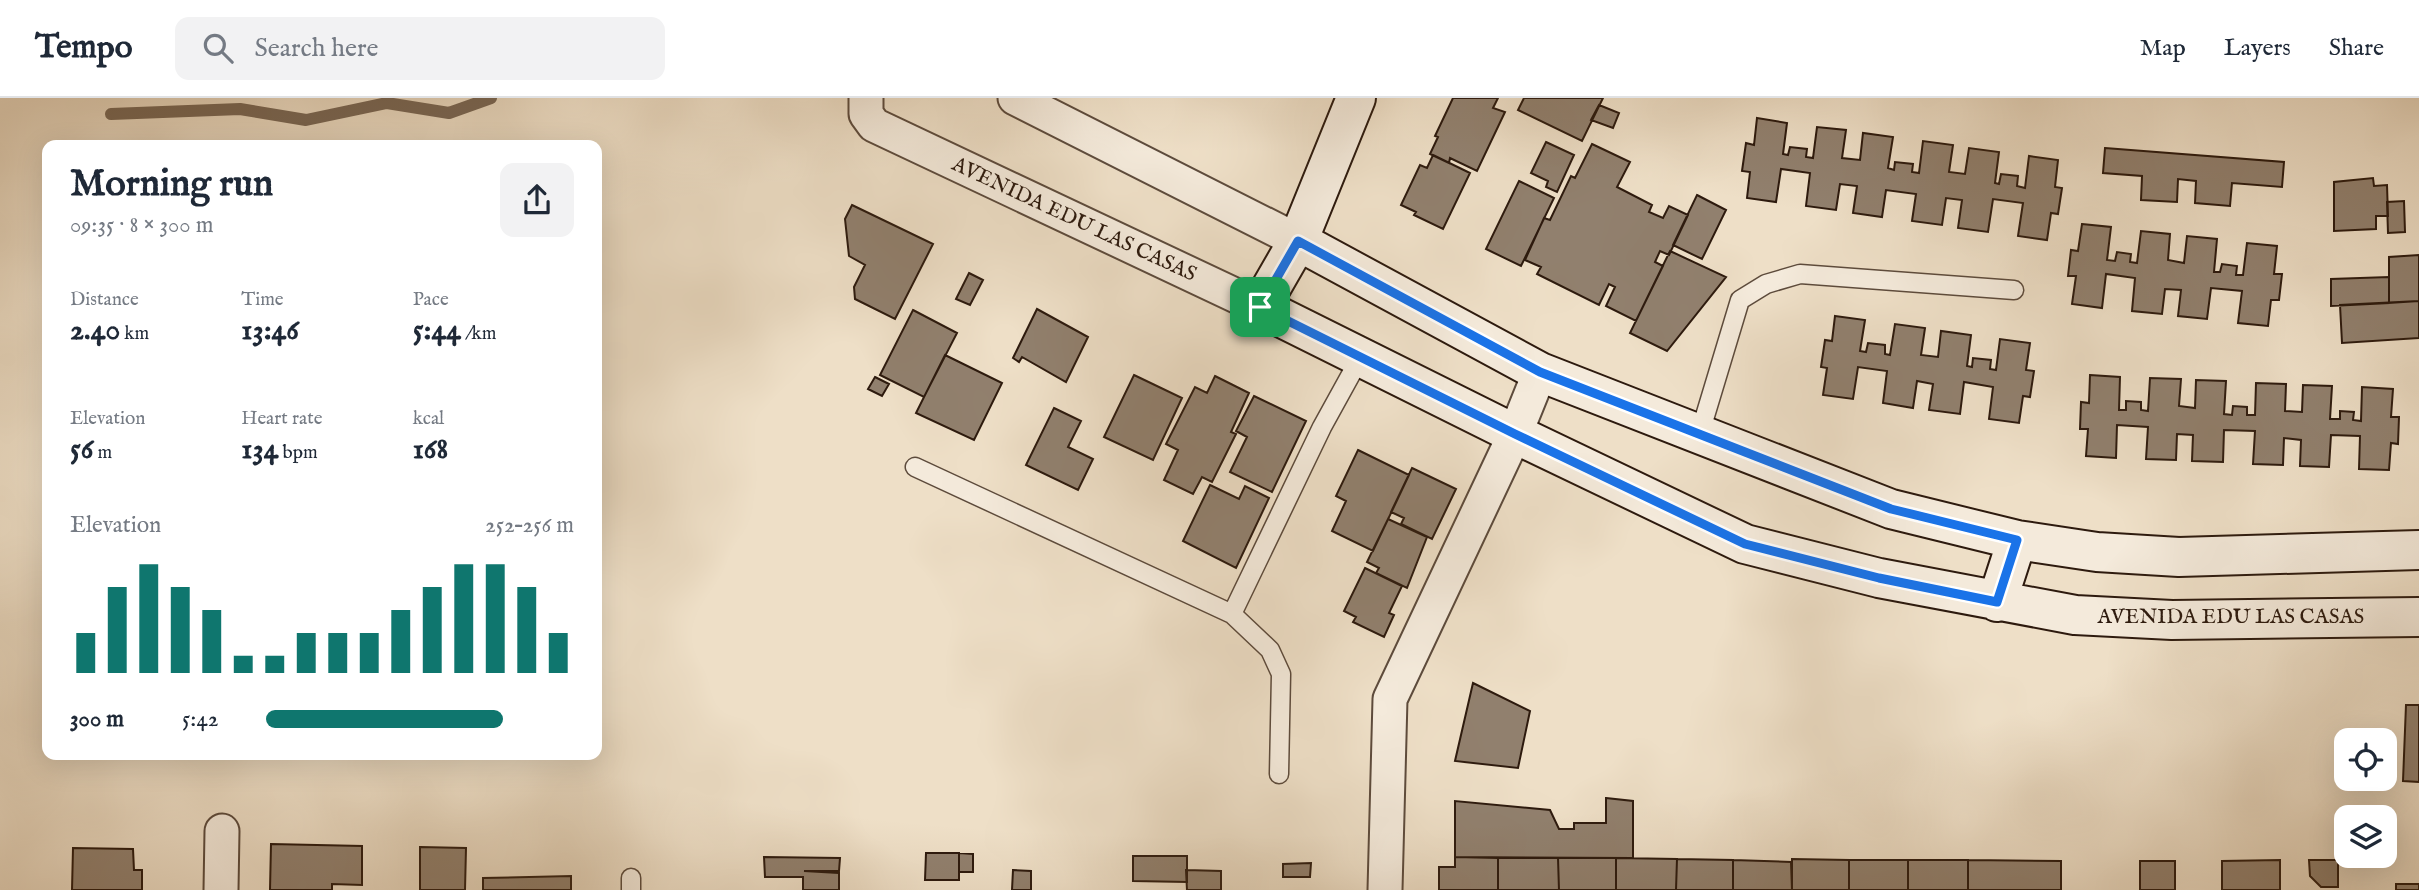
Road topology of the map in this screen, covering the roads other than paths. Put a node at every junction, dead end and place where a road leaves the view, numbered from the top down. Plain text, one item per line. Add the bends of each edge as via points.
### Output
1 (866, 98) edge
2 (1015, 98) edge
3 (1356, 98) edge
4 (1298, 241) junction
5 (2014, 290) dead end
6 (1260, 307) junction
7 (1360, 358) junction
8 (1540, 372) junction
9 (1515, 434) junction
10 (1699, 436) junction
11 (915, 467) dead end
12 (2017, 540) junction
13 (2419, 550) edge
14 (1997, 602) junction
15 (1232, 614) junction
16 (2419, 617) edge
17 (1279, 775) dead end
18 (222, 831) dead end
19 (221, 890) edge
20 (1385, 890) edge

1 - 6 street, AVENIDA EDU LAS CASAS via 866,114 874,125
2 - 4 street
3 - 4 street
4 - 6 street
4 - 8 street
5 - 10 lane via 1800,274 1766,284 1740,300
6 - 7 street, AVENIDA EDU LAS CASAS
7 - 9 street, AVENIDA EDU LAS CASAS
7 - 15 lane
8 - 9 street
8 - 10 street
9 - 14 street, AVENIDA EDU LAS CASAS via 1745,544
9 - 20 street via 1390,699
10 - 12 street via 1891,509
11 - 15 lane
12 - 13 street via 2097,552 2179,557
12 - 14 street
14 - 16 street, AVENIDA EDU LAS CASAS via 2076,615 2172,620
15 - 17 lane via 1270,650 1281,674
18 - 19 street

